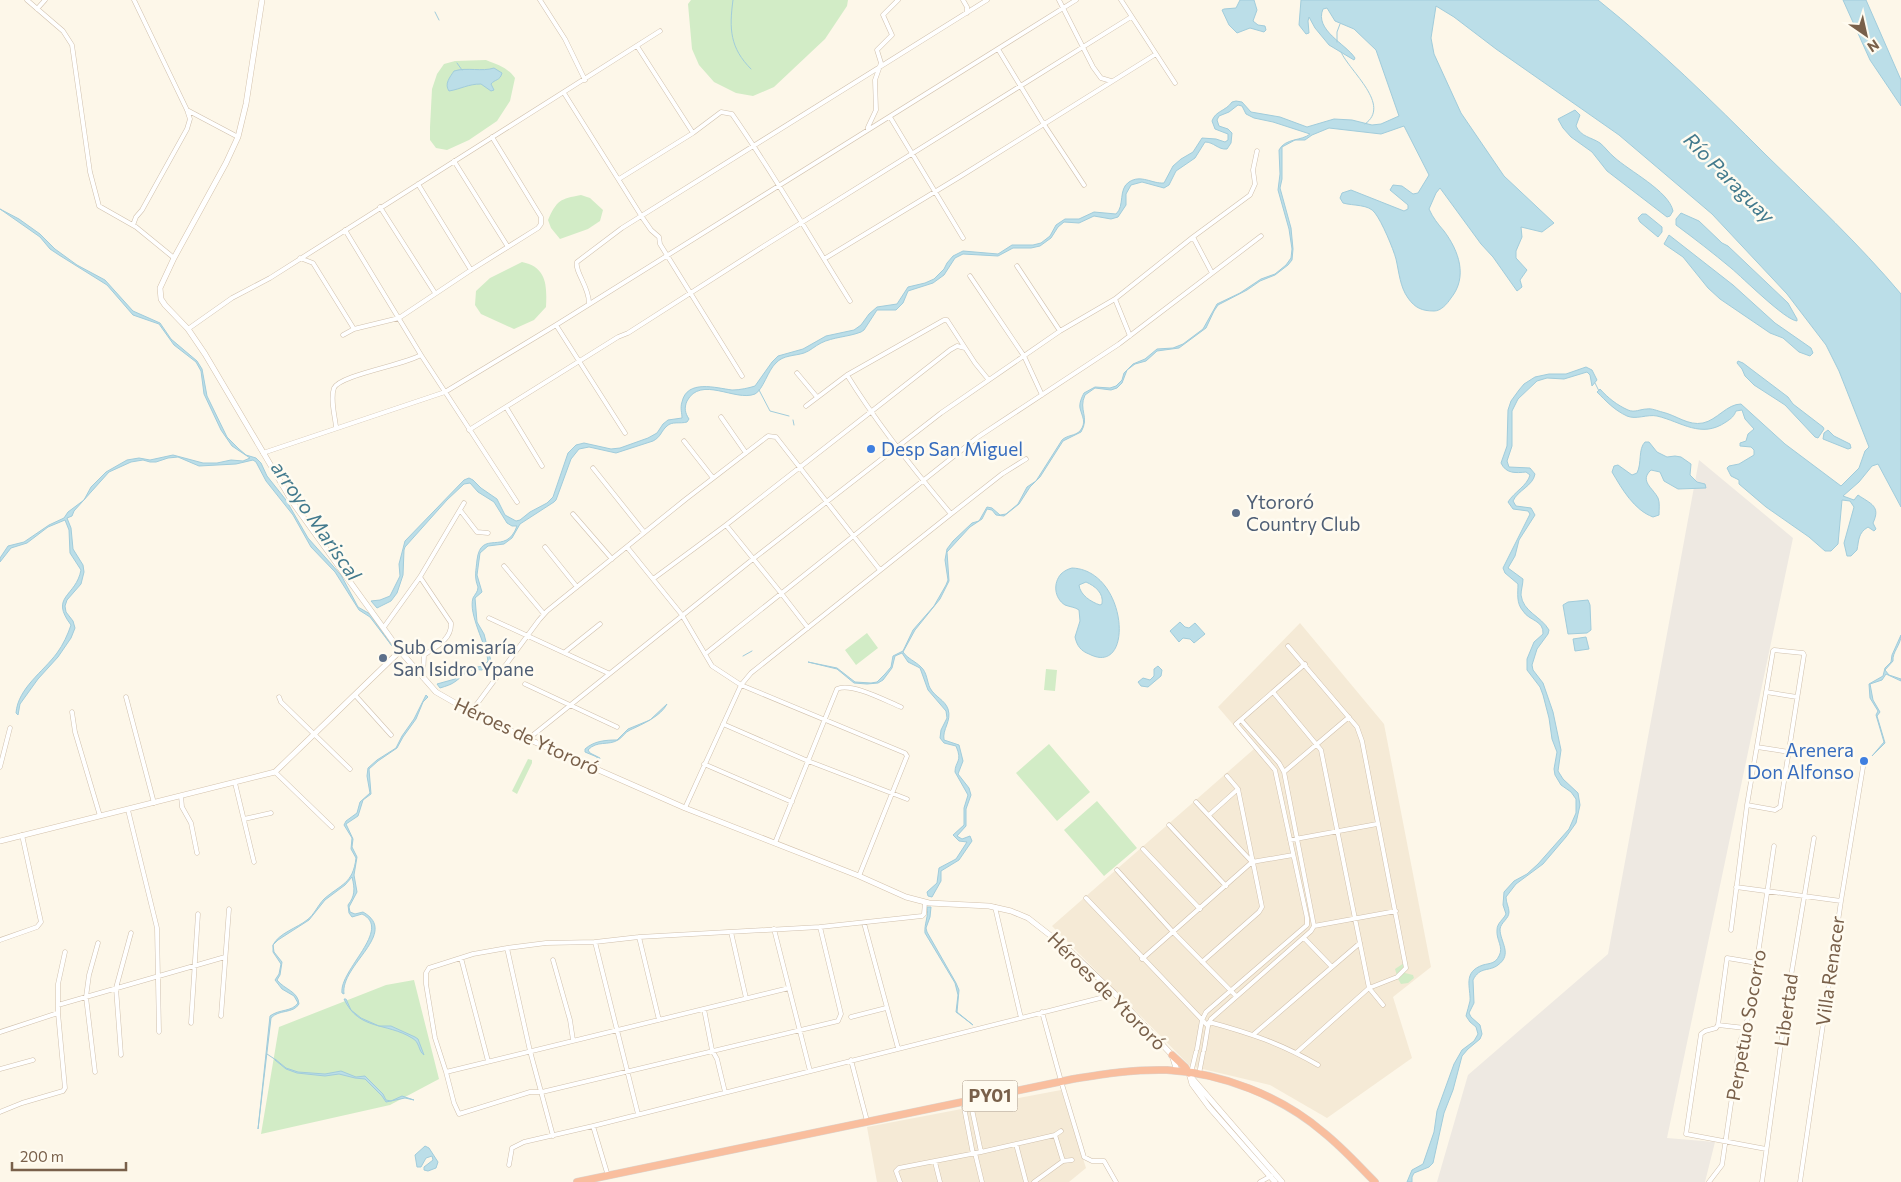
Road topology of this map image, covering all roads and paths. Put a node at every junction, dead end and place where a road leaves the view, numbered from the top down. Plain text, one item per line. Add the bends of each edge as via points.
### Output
1 (27, 0) edge
2 (45, 0) edge
3 (134, 0) edge
4 (262, 0) edge
5 (540, 0) edge
6 (898, 0) edge
7 (963, 0) edge
8 (987, 0) edge
9 (1059, 0) edge
10 (1076, 0) edge
11 (1121, 0) edge
12 (1064, 8) junction
13 (38, 10) junction
14 (967, 13) junction
15 (1131, 17) junction
16 (660, 31) dead end
17 (637, 46) junction
18 (1083, 47) junction
19 (998, 49) junction
20 (1156, 54) junction
21 (881, 66) junction
22 (1101, 78) junction
23 (585, 80) junction
24 (1111, 81) junction
25 (1175, 83) dead end
26 (1020, 86) junction
27 (1097, 90) junction
28 (564, 93) junction
29 (187, 110) junction
30 (890, 117) junction
31 (1043, 123) junction
32 (868, 130) junction
33 (692, 133) junction
34 (238, 137) junction
35 (492, 137) junction
36 (754, 145) junction
37 (1257, 151) dead end
38 (912, 154) junction
39 (454, 161) junction
40 (619, 179) junction
41 (418, 184) junction
42 (778, 185) junction
43 (1084, 185) dead end
44 (934, 192) junction
45 (380, 207) junction
46 (642, 217) junction
47 (801, 222) junction
48 (133, 225) junction
49 (792, 228) junction
50 (804, 228) junction
51 (345, 230) junction
52 (1261, 236) dead end
53 (1193, 237) junction
54 (963, 238) dead end
55 (508, 247) junction
56 (667, 255) junction
57 (174, 258) junction
58 (300, 258) junction
59 (824, 259) junction
60 (1017, 266) dead end
61 (471, 270) junction
62 (1212, 273) junction
63 (970, 276) dead end
64 (690, 293) junction
65 (436, 294) junction
66 (1115, 299) junction
67 (850, 301) dead end
68 (589, 304) junction
69 (399, 318) junction
70 (556, 325) junction
71 (188, 329) junction
72 (354, 329) junction
73 (1060, 331) junction
74 (343, 335) dead end
75 (1130, 336) junction
76 (964, 348) junction
77 (421, 355) junction
78 (1024, 356) junction
79 (579, 362) junction
80 (797, 373) dead end
81 (847, 375) junction
82 (742, 376) dead end
83 (988, 379) junction
84 (445, 392) junction
85 (1042, 395) junction
86 (817, 397) junction
87 (806, 406) dead end
88 (506, 407) junction
89 (870, 412) junction
90 (721, 417) dead end
91 (336, 427) junction
92 (469, 430) junction
93 (625, 433) dead end
94 (684, 441) dead end
95 (896, 447) junction
96 (263, 453) junction
97 (746, 453) junction
98 (1026, 459) dead end
99 (542, 466) dead end
100 (593, 468) dead end
101 (800, 468) junction
102 (713, 478) junction
103 (924, 482) junction
104 (517, 502) dead end
105 (826, 502) junction
106 (464, 503) dead end
107 (460, 510) junction
108 (573, 514) dead end
109 (951, 514) junction
110 (726, 525) junction
111 (644, 532) junction
112 (488, 534) dead end
113 (853, 536) junction
114 (627, 547) junction
115 (546, 548) dead end
116 (612, 559) junction
117 (753, 559) junction
118 (504, 566) dead end
119 (880, 570) junction
120 (420, 577) junction
121 (653, 579) junction
122 (577, 587) junction
123 (782, 593) junction
124 (544, 614) junction
125 (682, 615) junction
126 (489, 618) dead end
127 (600, 624) dead end
128 (384, 627) junction
129 (808, 628) junction
130 (528, 635) junction
131 (1288, 646) dead end
132 (400, 651) junction
133 (565, 652) junction
134 (704, 654) junction
135 (1305, 664) junction
136 (608, 673) junction
137 (422, 678) junction
138 (525, 684) dead end
139 (741, 685) junction
140 (1273, 692) junction
141 (1766, 692) junction
142 (355, 695) junction
143 (279, 696) dead end
144 (1797, 697) junction
145 (126, 698) dead end
146 (570, 704) junction
147 (901, 707) dead end
148 (72, 712) dead end
149 (471, 712) junction
150 (1349, 717) junction
151 (824, 720) junction
152 (1241, 720) junction
153 (723, 724) junction
154 (10, 728) dead end
155 (617, 728) dead end
156 (314, 734) junction
157 (391, 735) dead end
158 (528, 739) junction
159 (1317, 744) junction
160 (1757, 747) junction
161 (1789, 752) junction
162 (808, 761) junction
163 (1864, 761) dead end
164 (704, 764) junction
165 (0, 767) edge
166 (350, 769) dead end
167 (275, 772) junction
168 (1284, 772) junction
169 (1227, 776) dead end
170 (236, 783) junction
171 (1238, 789) junction
172 (893, 794) junction
173 (181, 796) junction
174 (907, 799) dead end
175 (792, 802) junction
176 (1196, 802) dead end
177 (154, 803) junction
178 (1747, 806) junction
179 (685, 808) junction
180 (128, 810) junction
181 (271, 813) dead end
182 (1209, 815) junction
183 (100, 816) junction
184 (244, 819) junction
185 (1377, 824) junction
186 (1169, 825) dead end
187 (332, 827) dead end
188 (1337, 831) junction
189 (22, 835) junction
190 (1814, 838) dead end
191 (1297, 839) junction
192 (1290, 840) junction
193 (0, 841) edge
194 (774, 843) junction
195 (1774, 846) dead end
196 (1143, 849) dead end
197 (197, 853) dead end
198 (1293, 855) junction
199 (254, 862) dead end
200 (1252, 862) junction
201 (1118, 870) dead end
202 (859, 876) junction
203 (1226, 886) junction
204 (1736, 887) junction
205 (1768, 891) junction
206 (1803, 896) junction
207 (1086, 898) dead end
208 (1840, 901) junction
209 (927, 903) junction
210 (995, 907) junction
211 (229, 909) dead end
212 (1200, 909) junction
213 (1396, 911) junction
214 (198, 914) dead end
215 (1355, 918) junction
216 (864, 923) junction
217 (1306, 924) junction
218 (1314, 924) junction
219 (820, 927) junction
220 (774, 929) junction
221 (1312, 930) junction
222 (1731, 930) dead end
223 (731, 932) junction
224 (1173, 932) junction
225 (131, 933) dead end
226 (640, 937) junction
227 (1304, 938) junction
228 (0, 940) edge
229 (595, 942) junction
230 (98, 943) dead end
231 (1360, 943) junction
232 (507, 948) junction
233 (65, 952) dead end
234 (225, 957) junction
235 (461, 958) junction
236 (1142, 959) junction
237 (553, 960) dead end
238 (1202, 962) junction
239 (1757, 963) junction
240 (194, 965) junction
241 (1332, 967) junction
242 (157, 977) junction
243 (116, 988) junction
244 (789, 988) junction
245 (1369, 988) junction
246 (1230, 991) junction
247 (1114, 993) junction
248 (1236, 996) junction
249 (86, 997) junction
250 (746, 998) junction
251 (58, 1005) junction
252 (1383, 1005) dead end
253 (886, 1008) junction
254 (704, 1009) junction
255 (1042, 1012) junction
256 (58, 1013) junction
257 (221, 1016) dead end
258 (850, 1017) dead end
259 (1021, 1018) junction
260 (659, 1020) junction
261 (1202, 1020) junction
262 (191, 1023) dead end
263 (1208, 1024) junction
264 (1718, 1025) junction
265 (1745, 1028) junction
266 (617, 1030) junction
267 (800, 1030) junction
268 (0, 1032) edge
269 (159, 1032) dead end
270 (1254, 1034) junction
271 (573, 1040) junction
272 (898, 1048) junction
273 (712, 1050) junction
274 (530, 1051) junction
275 (1296, 1053) junction
276 (1170, 1054) junction
277 (121, 1055) dead end
278 (33, 1060) dead end
279 (851, 1060) junction
280 (488, 1061) junction
281 (1318, 1065) dead end
282 (0, 1069) edge
283 (1165, 1070) junction
284 (810, 1071) junction
285 (1177, 1071) junction
286 (95, 1072) dead end
287 (446, 1072) junction
288 (628, 1072) junction
289 (1192, 1074) junction
290 (1061, 1081) junction
291 (542, 1092) junction
292 (725, 1092) junction
293 (967, 1101) junction
294 (0, 1112) edge
295 (638, 1114) junction
296 (867, 1122) junction
297 (593, 1126) junction
298 (1060, 1131) dead end
299 (1055, 1134) junction
300 (553, 1136) junction
301 (1726, 1142) junction
302 (1016, 1144) junction
303 (1766, 1149) junction
304 (981, 1152) junction
305 (974, 1154) junction
306 (1063, 1160) junction
307 (1072, 1160) dead end
308 (935, 1162) junction
309 (509, 1165) dead end
310 (1273, 1175) junction
311 (608, 1176) junction
312 (578, 1182) edge
313 (900, 1182) edge
314 (940, 1182) edge
315 (982, 1182) edge
316 (1026, 1182) edge
317 (1034, 1182) edge
318 (1116, 1182) edge
319 (1260, 1182) edge
320 (1275, 1182) edge
321 (1282, 1182) edge
322 (1375, 1182) edge
323 (1709, 1182) edge
324 (1762, 1182) edge
325 (1800, 1182) edge

1 - 13 street
2 - 13 street
3 - 29 street
4 - 34 main road, Héroes de Ytororó
5 - 23 street via 565,39
6 - 21 street via 883,15 892,35 877,50
7 - 14 street
8 - 14 street
9 - 12 street
10 - 12 street
11 - 15 street
12 - 18 street
12 - 19 street
13 - 48 street via 63,31 72,45 90,172 100,206
14 - 21 street
15 - 18 street
15 - 20 street
16 - 17 street
17 - 23 street
17 - 33 street
18 - 22 street
18 - 26 street
19 - 26 street
19 - 30 street
20 - 24 street
20 - 25 street
21 - 32 street via 875,80 876,110
21 - 36 street
22 - 24 street
22 - 27 street
23 - 28 street
24 - 27 street
26 - 31 street
26 - 38 street
27 - 31 street
28 - 35 street
28 - 40 street
29 - 34 street
29 - 48 street via 190,119 187,129
30 - 32 street
30 - 38 street
31 - 43 street
31 - 44 street
32 - 42 street
33 - 36 street via 721,112 727,112 732,114
33 - 40 street
34 - 57 main road, Héroes de Ytororó
35 - 39 street
35 - 55 street via 541,218 538,228
36 - 42 street
36 - 46 street
37 - 53 street via 1253,192
38 - 44 street
38 - 47 street
39 - 41 street
39 - 55 street
40 - 46 street
41 - 45 street
41 - 61 street
42 - 47 street
42 - 56 street
44 - 54 street
44 - 59 street
45 - 51 street
45 - 65 street
46 - 56 street via 659,237
46 - 68 street via 577,262 576,268 588,290
47 - 49 street
47 - 50 street
48 - 57 street
49 - 50 street
49 - 64 street
50 - 59 street
51 - 58 street
51 - 69 street
52 - 62 street
53 - 62 street
53 - 66 street
55 - 61 street
56 - 64 street
56 - 68 street
57 - 71 main road, Héroes de Ytororó via 160,294 169,310
58 - 71 street via 232,298
58 - 72 street via 313,263
59 - 67 street
60 - 73 street
61 - 65 street
62 - 75 street
63 - 78 street
64 - 79 street
64 - 82 street
65 - 69 street
66 - 73 street
66 - 75 street
68 - 70 street
69 - 72 street
69 - 77 street
70 - 79 street
70 - 84 street
71 - 96 main road, Héroes de Ytororó
72 - 74 street
73 - 78 street
75 - 85 street
76 - 81 street via 947,320 941,320
76 - 83 street
76 - 89 street via 955,347
77 - 84 street
77 - 91 street via 408,362 339,382 333,394
78 - 83 street
78 - 85 street
79 - 88 street
79 - 93 street
80 - 86 street
81 - 86 street
81 - 89 street
83 - 95 street
84 - 91 street
84 - 92 street
85 - 103 street via 978,437
86 - 87 street
88 - 92 street
88 - 99 street
89 - 95 street
89 - 101 street
90 - 97 street
91 - 96 street
92 - 104 street
94 - 102 street
95 - 103 street
95 - 105 street
96 - 128 main road, Héroes de Ytororó via 299,511
97 - 101 street via 768,436 776,437
97 - 102 street
98 - 109 street
100 - 111 street
101 - 105 street
101 - 110 street
102 - 111 street
103 - 109 street
103 - 113 street
105 - 113 street
105 - 117 street
106 - 107 street
107 - 112 street via 477,532
107 - 120 street
108 - 116 street
109 - 119 street
110 - 117 street
110 - 121 street
111 - 114 street
113 - 119 street
113 - 123 street
114 - 116 street
114 - 121 street
115 - 122 street
116 - 122 street
117 - 123 street
117 - 125 street
118 - 124 street
119 - 129 street
120 - 128 street
120 - 137 street via 451,623 444,641 424,654
121 - 125 street
122 - 124 street
123 - 129 street
123 - 134 street
124 - 130 street
125 - 134 street
125 - 136 street
126 - 130 street
127 - 133 street
128 - 132 main road, Héroes de Ytororó
129 - 139 street via 751,672
130 - 133 street
130 - 149 street
131 - 135 street
132 - 137 main road, Héroes de Ytororó
132 - 142 main road
133 - 136 street
134 - 139 street via 717,671
135 - 140 street
135 - 150 street
136 - 146 street
137 - 149 main road, Héroes de Ytororó via 443,697
138 - 146 street
139 - 151 street
139 - 153 street
140 - 152 street
140 - 159 street
141 - 144 street
141 - 144 street via 1773,650 1803,653
141 - 160 street
142 - 156 main road
142 - 157 street
143 - 156 street via 281,702
144 - 161 street
145 - 177 street
146 - 155 street
146 - 158 street
147 - 151 street via 846,686 838,689
148 - 183 street
149 - 158 main road, Héroes de Ytororó
150 - 159 street
150 - 185 street via 1362,741
151 - 162 street
151 - 172 street via 905,753 907,759
152 - 168 street
152 - 192 street via 1236,724 1275,770
153 - 162 street
153 - 164 street
154 - 165 street
156 - 166 street
156 - 167 main road
158 - 179 main road, Héroes de Ytororó
159 - 168 street
159 - 188 street via 1323,758
160 - 161 street
160 - 178 street
161 - 178 street via 1780,807 1775,810
162 - 172 street
162 - 175 street
163 - 208 street, Villa Renacer
164 - 175 street
164 - 179 street
167 - 170 main road
167 - 187 street
168 - 191 street
169 - 171 street
170 - 173 main road
170 - 184 street
171 - 182 street
171 - 200 street
172 - 174 street
172 - 202 street
173 - 177 main road
173 - 197 street
175 - 194 street
176 - 182 street
177 - 180 main road
178 - 204 street
179 - 194 main road, Héroes de Ytororó
180 - 183 main road
180 - 242 street via 157,928
181 - 184 street
182 - 200 street
183 - 189 main road
184 - 199 street
185 - 188 street
185 - 213 street
186 - 203 street
188 - 191 street
188 - 215 street
189 - 193 main road
189 - 228 street via 41,922
190 - 206 street, Libertad
191 - 192 street
191 - 218 street
192 - 198 street
194 - 202 main road, Héroes de Ytororó
195 - 205 street, Perpetuo Socorro
196 - 212 street
198 - 200 street
198 - 217 street
200 - 203 street
200 - 238 street via 1261,910
201 - 224 street
202 - 209 main road, Héroes de Ytororó
203 - 212 street
204 - 205 street
204 - 222 street
205 - 206 street
205 - 239 street, Perpetuo Socorro
206 - 208 street
206 - 303 street, Libertad
207 - 236 street
208 - 325 street, Villa Renacer
209 - 210 main road, Héroes de Ytororó
209 - 216 street via 922,916
210 - 247 main road, Héroes de Ytororó via 1022,915 1041,927
210 - 259 street
211 - 234 street
212 - 224 street
213 - 215 street
213 - 245 street via 1406,968 1398,977
214 - 240 street
215 - 218 street
215 - 231 street
216 - 219 street
216 - 253 street
217 - 218 street
217 - 221 street
217 - 246 street
218 - 221 street
219 - 220 street
219 - 267 street via 841,1014 838,1021
220 - 223 street
220 - 244 street
221 - 227 street
223 - 226 street
223 - 250 street
224 - 236 street
224 - 238 street
225 - 243 street
226 - 229 street
226 - 260 street
227 - 241 street
227 - 248 street
229 - 232 street
229 - 266 street
230 - 249 street
231 - 241 street
231 - 245 street
232 - 235 street
232 - 274 street
233 - 251 street via 59,974
234 - 240 street
234 - 257 street
235 - 280 street
235 - 287 street via 429,968 426,973 435,1038
236 - 261 street
237 - 271 street
238 - 246 street
239 - 264 street via 1727,958
239 - 265 street, Perpetuo Socorro
240 - 242 street
240 - 262 street
241 - 270 street
242 - 243 street
242 - 269 street
243 - 249 street
243 - 277 street
244 - 250 street
244 - 267 street
245 - 252 street
245 - 275 street
246 - 248 street
246 - 261 street via 1206,1012
247 - 255 street
247 - 276 main road, Héroes de Ytororó
248 - 263 street
249 - 251 street
249 - 286 street
250 - 254 street
251 - 256 street
253 - 258 street
253 - 272 street
254 - 260 street
254 - 273 street
255 - 259 street
255 - 290 street
256 - 268 street
256 - 294 street via 63,1092
259 - 272 street
260 - 266 street
261 - 263 street
261 - 289 street
263 - 270 street
263 - 289 street via 1203,1052
264 - 265 street
264 - 301 street via 1702,1034 1686,1134
265 - 301 street, Perpetuo Socorro via 1740,1042
266 - 271 street
266 - 288 street
267 - 273 street
267 - 284 street
270 - 275 street
271 - 274 street
272 - 279 street
273 - 288 street
273 - 292 street
274 - 280 street
274 - 291 street
275 - 281 street
276 - 283 highway via 1170,1063
276 - 285 main road, Héroes de Ytororó
276 - 289 highway
278 - 282 street
279 - 284 street
279 - 296 street
280 - 287 street
283 - 285 highway, PY01
283 - 290 highway, PY01 via 1117,1072
284 - 292 street
285 - 289 highway, PY01
287 - 291 street via 459,1114 530,1092
288 - 291 street
288 - 295 street
289 - 310 main road via 1195,1085
289 - 322 highway, PY01 via 1244,1086 1275,1100 1322,1131
290 - 293 highway, PY01
290 - 318 street via 1084,1156 1092,1161 1104,1161
291 - 300 street
292 - 295 street
293 - 296 highway, PY01
293 - 304 street
293 - 305 street
295 - 297 street
296 - 311 highway, PY01
297 - 300 street
297 - 311 street
298 - 299 street
299 - 302 street
299 - 306 street
300 - 309 street via 515,1145
301 - 303 street
301 - 323 street, Perpetuo Socorro via 1722,1165
302 - 304 street
302 - 316 street
303 - 324 street, Libertad
304 - 305 street
305 - 308 street
305 - 315 street
306 - 307 street
306 - 317 street
308 - 313 street via 899,1168 896,1170
308 - 314 street
310 - 319 street
310 - 320 main road
310 - 321 main road
311 - 312 highway, PY01

